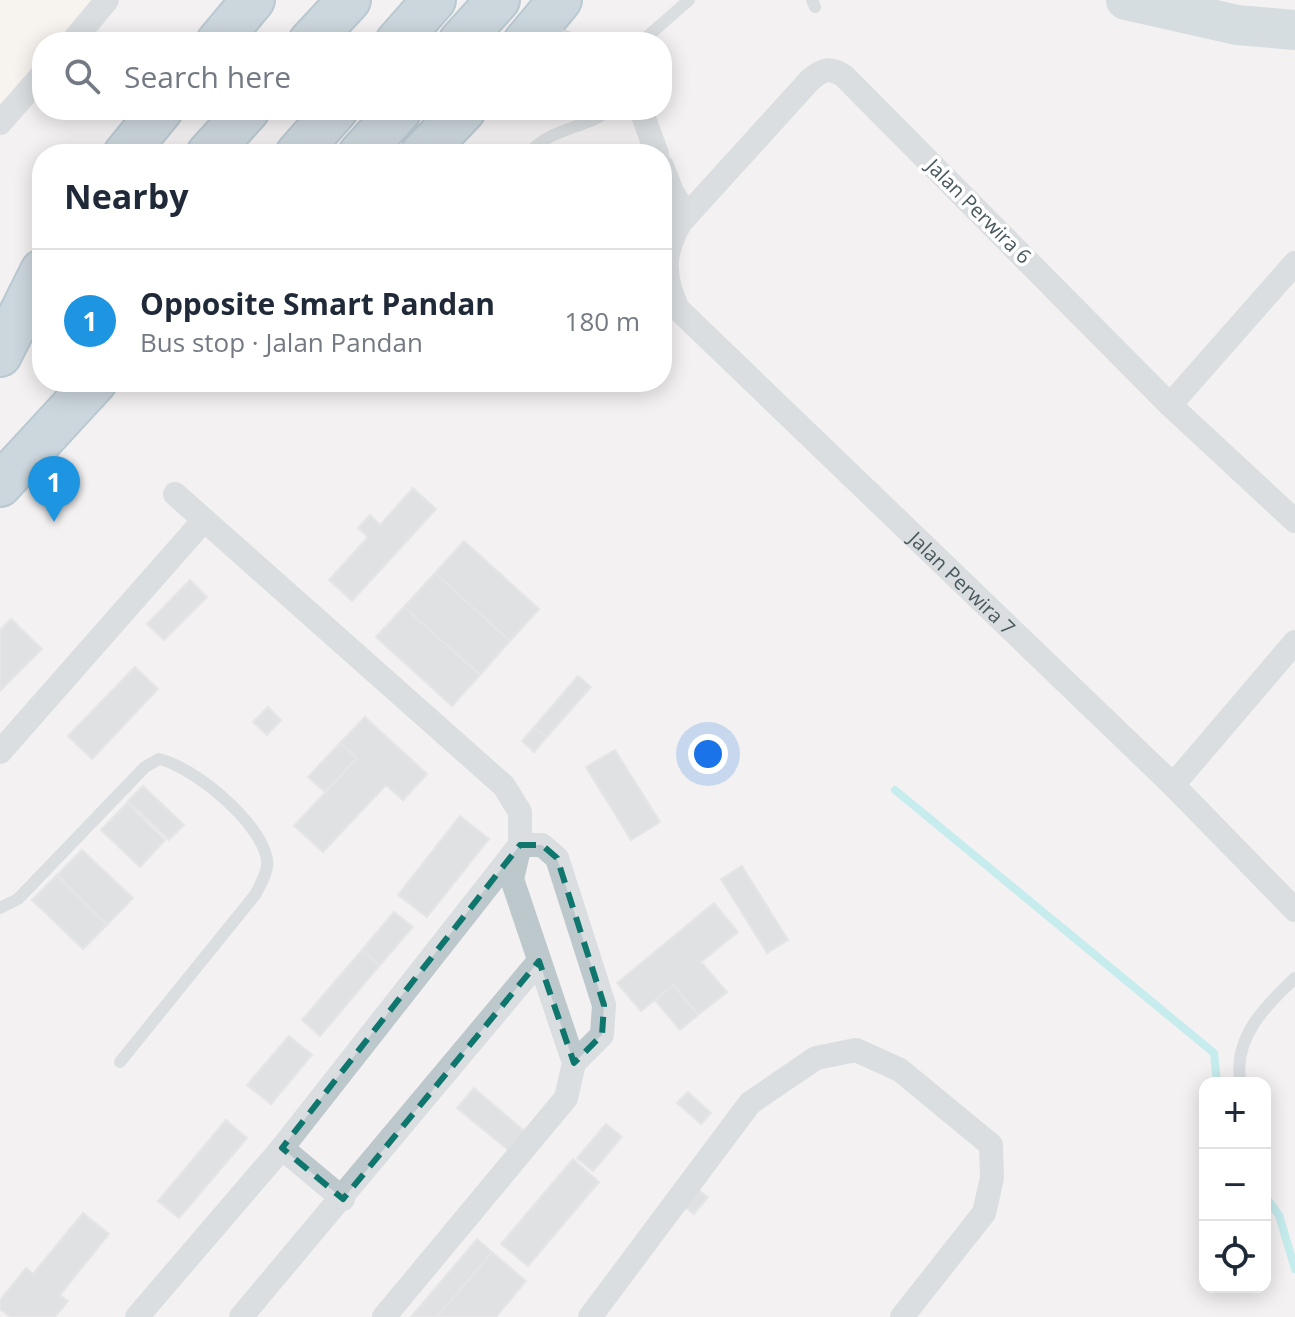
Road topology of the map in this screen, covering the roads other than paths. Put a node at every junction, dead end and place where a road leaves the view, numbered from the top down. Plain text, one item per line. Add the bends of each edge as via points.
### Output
1 (107, 0) edge
2 (253, 0) edge
3 (349, 0) edge
4 (434, 0) edge
5 (498, 0) edge
6 (689, 0) edge
7 (1126, 0) edge
8 (1295, 30) edge
9 (80, 32) edge
10 (226, 32) edge
11 (319, 32) edge
12 (406, 32) edge
13 (469, 32) edge
14 (652, 32) edge
15 (32, 86) edge
16 (153, 120) edge
17 (239, 120) edge
18 (327, 120) edge
19 (391, 120) edge
20 (454, 120) edge
21 (594, 120) edge
22 (645, 120) edge
23 (0, 123) edge
24 (133, 144) edge
25 (217, 144) edge
26 (306, 144) edge
27 (369, 144) edge
28 (432, 144) edge
29 (535, 144) edge
30 (653, 144) edge
31 (672, 192) edge
32 (687, 215) junction
33 (672, 236) edge
34 (1295, 263) edge
35 (32, 291) edge
36 (672, 292) edge
37 (32, 348) edge
38 (0, 355) edge
39 (0, 383) edge
40 (88, 392) edge
41 (1170, 405) junction
42 (0, 485) edge
43 (175, 494) dead end
44 (204, 520) junction
45 (1295, 521) edge
46 (1295, 642) edge
47 (0, 752) edge
48 (1173, 785) junction
49 (520, 845) junction
50 (0, 908) edge
51 (1295, 910) edge
52 (539, 961) junction
53 (1295, 978) edge
54 (120, 1062) dead end
55 (574, 1063) junction
56 (1240, 1077) edge
57 (282, 1148) junction
58 (343, 1199) junction
59 (137, 1317) edge
60 (241, 1317) edge
61 (384, 1317) edge
62 (590, 1317) edge
63 (902, 1317) edge

1 - 9 street
2 - 10 highway
3 - 11 highway
4 - 12 highway
5 - 13 highway
6 - 14 lane
7 - 8 main road via 1237,25
15 - 23 street
16 - 24 highway
17 - 25 highway
18 - 26 highway
19 - 27 highway
20 - 28 highway
21 - 29 lane
22 - 30 street
31 - 32 street
32 - 33 street, Jalan Perwira 6
32 - 41 street, Jalan Perwira 6 via 810,80 822,70 833,70
34 - 41 street
35 - 38 highway
36 - 48 street, Jalan Perwira 7 via 678,309
37 - 39 highway
40 - 42 highway
41 - 45 street, Jalan Perwira 6
43 - 44 street
44 - 47 street
44 - 49 street via 504,786 520,812
46 - 48 street
48 - 51 street, Jalan Perwira 7
49 - 52 street via 512,879
49 - 55 street via 542,845 557,858 604,1005 602,1035
49 - 57 street
50 - 54 lane via 18,899 145,767 159,759 173,762 252,825 268,864 255,895
52 - 55 street
52 - 58 street
53 - 56 lane via 1242,1041
55 - 61 street via 566,1098
57 - 58 street
57 - 59 street
58 - 60 street
62 - 63 street via 750,1103 816,1058 856,1050 900,1070 991,1145 992,1178 984,1213

